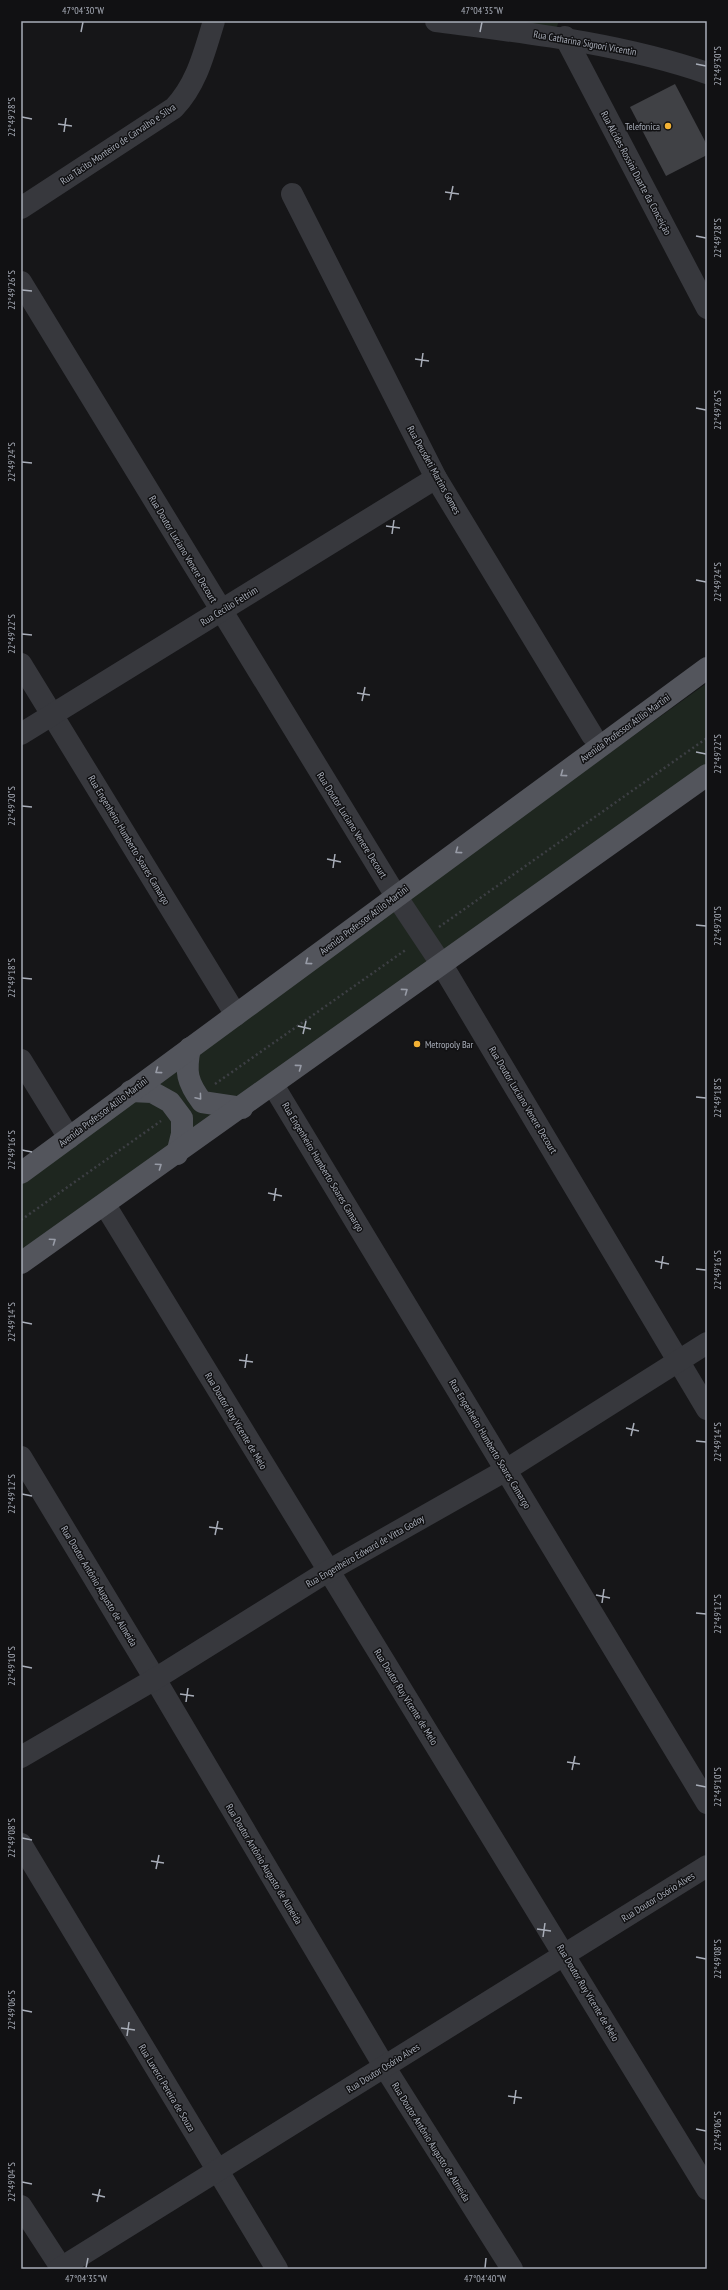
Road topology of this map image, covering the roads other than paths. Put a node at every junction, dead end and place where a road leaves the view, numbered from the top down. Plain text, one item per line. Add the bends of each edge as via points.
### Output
1 (214, 21) edge
2 (436, 21) edge
3 (565, 38) junction
4 (707, 73) edge
5 (292, 194) dead end
6 (21, 208) edge
7 (21, 282) edge
8 (707, 308) edge
9 (436, 478) junction
10 (221, 611) junction
11 (21, 664) edge
12 (707, 668) edge
13 (52, 714) junction
14 (21, 734) edge
15 (592, 735) dead end
16 (707, 775) edge
17 (396, 896) junction
18 (442, 965) junction
19 (236, 1015) junction
20 (190, 1048) junction
21 (21, 1060) edge
22 (273, 1085) junction
23 (131, 1091) junction
24 (242, 1108) junction
25 (69, 1138) junction
26 (177, 1154) junction
27 (21, 1173) edge
28 (104, 1205) junction
29 (21, 1263) edge
30 (707, 1343) edge
31 (678, 1361) junction
32 (707, 1409) edge
33 (21, 1457) edge
34 (506, 1470) junction
35 (328, 1571) junction
36 (155, 1679) junction
37 (21, 1757) edge
38 (707, 1803) edge
39 (21, 1844) edge
40 (707, 1866) edge
41 (566, 1956) junction
42 (384, 2066) junction
43 (217, 2172) junction
44 (707, 2189) edge
45 (21, 2206) edge
46 (61, 2268) edge
47 (277, 2269) edge
48 (512, 2269) edge

1 - 6 street, Rua Tácito Monteiro de Carvalho e Silva via 190,90 174,108
2 - 3 street, Rua Catharina Signori Vicentin
3 - 4 street, Rua Catharina Signori Vicentin via 665,59
3 - 8 street, Rua Alcides Rossini Duarte da Conceição
5 - 9 street, Rua Deusdeti Martins Gomes
7 - 10 street, Rua Doutor Luciano Venere Decourt
9 - 10 street, Rua Cecílio Feltrim
9 - 15 street, Rua Deusdeti Martins Gomes
10 - 13 street, Rua Cecílio Feltrim
10 - 17 street, Rua Doutor Luciano Venere Decourt
11 - 13 street, Rua Engenheiro Humberto Soares Camargo
12 -> 17 main road, Avenida Professor Atílio Martini
13 - 14 street, Rua Cecílio Feltrim
13 - 19 street, Rua Engenheiro Humberto Soares Camargo
16 - 18 main road
17 - 18 street, Rua Doutor Luciano Venere Decourt
17 -> 19 main road, Avenida Professor Atílio Martini
22 -> 18 main road
18 - 31 street, Rua Doutor Luciano Venere Decourt
19 - 20 main road, Avenida Professor Atílio Martini
20 -> 23 main road, Avenida Professor Atílio Martini
20 -> 24 main road via 186,1069 192,1088 202,1102
21 - 25 street
22 - 24 main road
22 - 34 street, Rua Engenheiro Humberto Soares Camargo
23 - 25 main road, Avenida Professor Atílio Martini
23 - 26 main road via 152,1092 170,1102 177,1110 182,1118 182,1134
24 - 26 main road
25 - 27 main road, Avenida Professor Atílio Martini
28 -> 26 main road
29 -> 28 main road
28 - 35 street, Rua Doutor Ruy Vicente de Melo
30 - 31 street, Rua Engenheiro Edward de Vitta Godoy
31 - 32 street, Rua Doutor Luciano Venere Decourt
31 - 34 street, Rua Engenheiro Edward de Vitta Godoy
33 - 36 street, Rua Doutor Antônio Augusto de Almeida
34 - 35 street, Rua Engenheiro Edward de Vitta Godoy
34 - 38 street, Rua Engenheiro Humberto Soares Camargo
35 - 36 street, Rua Engenheiro Edward de Vitta Godoy
35 - 41 street, Rua Doutor Ruy Vicente de Melo
36 - 37 street, Rua Engenheiro Edward de Vitta Godoy
36 - 42 street, Rua Doutor Antônio Augusto de Almeida
39 - 43 street, Rua Luverci Pereira de Souza
40 - 41 street, Rua Doutor Osório Alves
41 - 42 street, Rua Doutor Osório Alves
41 - 44 street, Rua Doutor Ruy Vicente de Melo
42 - 43 street, Rua Doutor Osório Alves
42 - 48 street, Rua Doutor Antônio Augusto de Almeida
43 - 46 street, Rua Doutor Osório Alves
43 - 47 street, Rua Luverci Pereira de Souza
45 - 46 street

